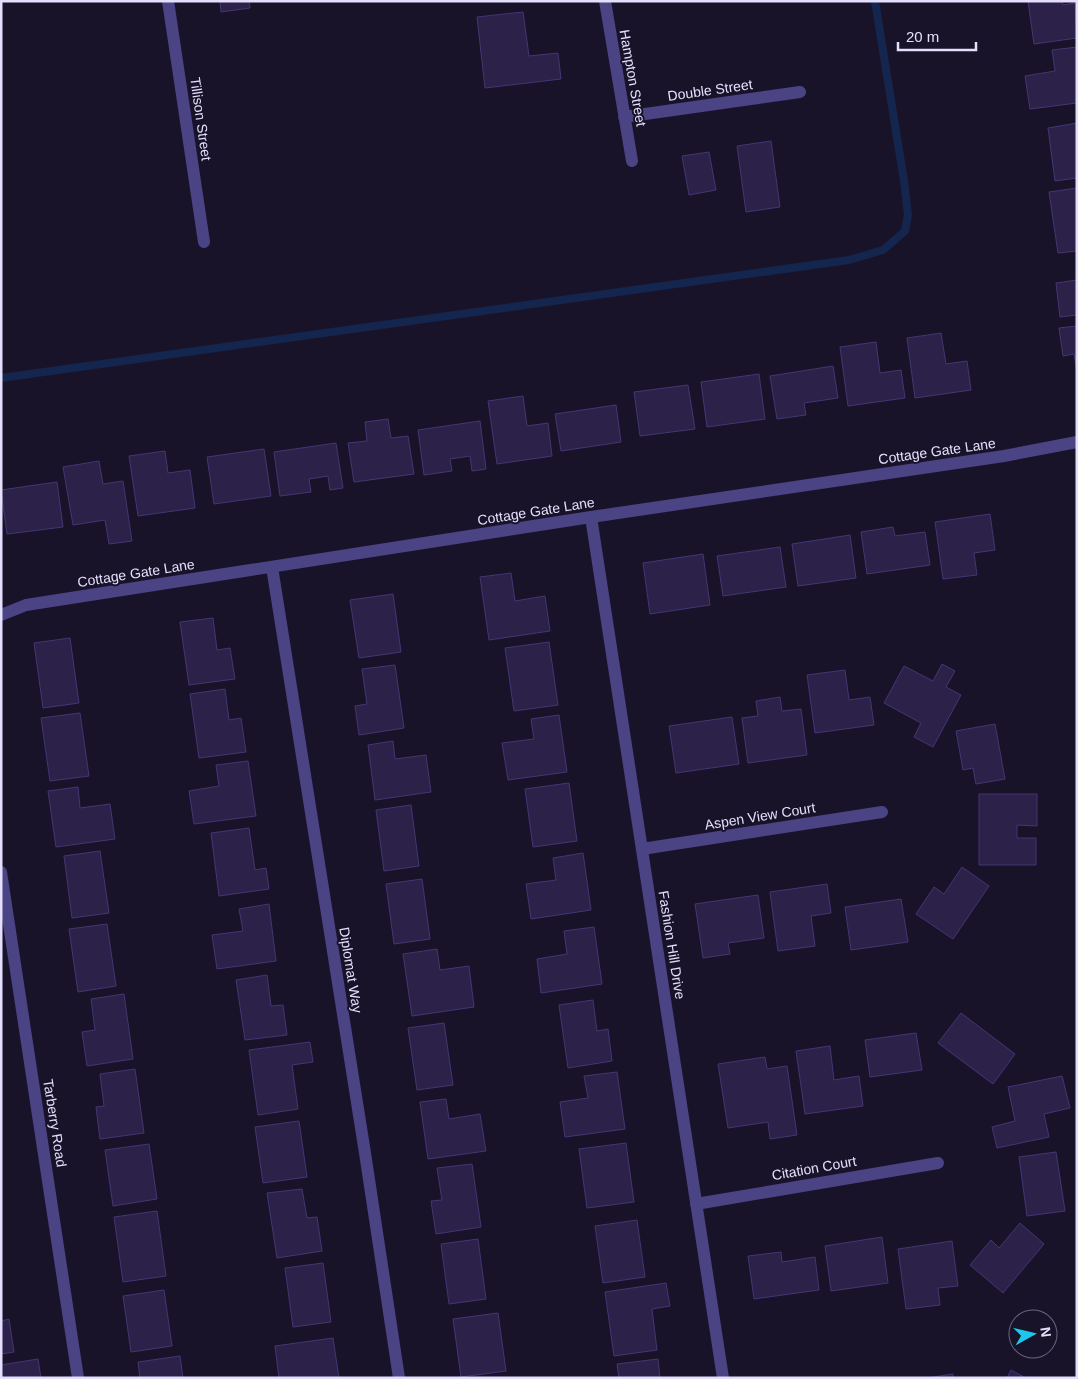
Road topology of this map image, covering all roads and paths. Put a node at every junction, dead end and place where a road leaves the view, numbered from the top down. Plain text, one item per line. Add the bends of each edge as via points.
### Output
1 (168, 1) edge
2 (605, 1) edge
3 (800, 92) dead end
4 (624, 117) junction
5 (632, 160) dead end
6 (204, 242) dead end
7 (1077, 442) edge
8 (591, 517) junction
9 (272, 567) junction
10 (1, 615) edge
11 (882, 812) dead end
12 (642, 848) junction
13 (1, 872) edge
14 (938, 1163) dead end
15 (696, 1204) junction
16 (78, 1378) edge
17 (399, 1378) edge
18 (722, 1378) edge

1 - 6 street, Tillison Street
2 - 4 street, Hampton Street
3 - 4 street, Double Street
4 - 5 street, Hampton Street
7 - 8 street, Cottage Gate Lane via 1004,456
8 - 9 street, Cottage Gate Lane
8 - 12 street, Fashion Hill Drive
9 - 10 street, Cottage Gate Lane via 26,605
9 - 17 street, Diplomat Way
11 - 12 street, Aspen View Court
12 - 15 street, Fashion Hill Drive
13 - 16 street, Tarberry Road
14 - 15 street, Citation Court
15 - 18 street, Fashion Hill Drive

